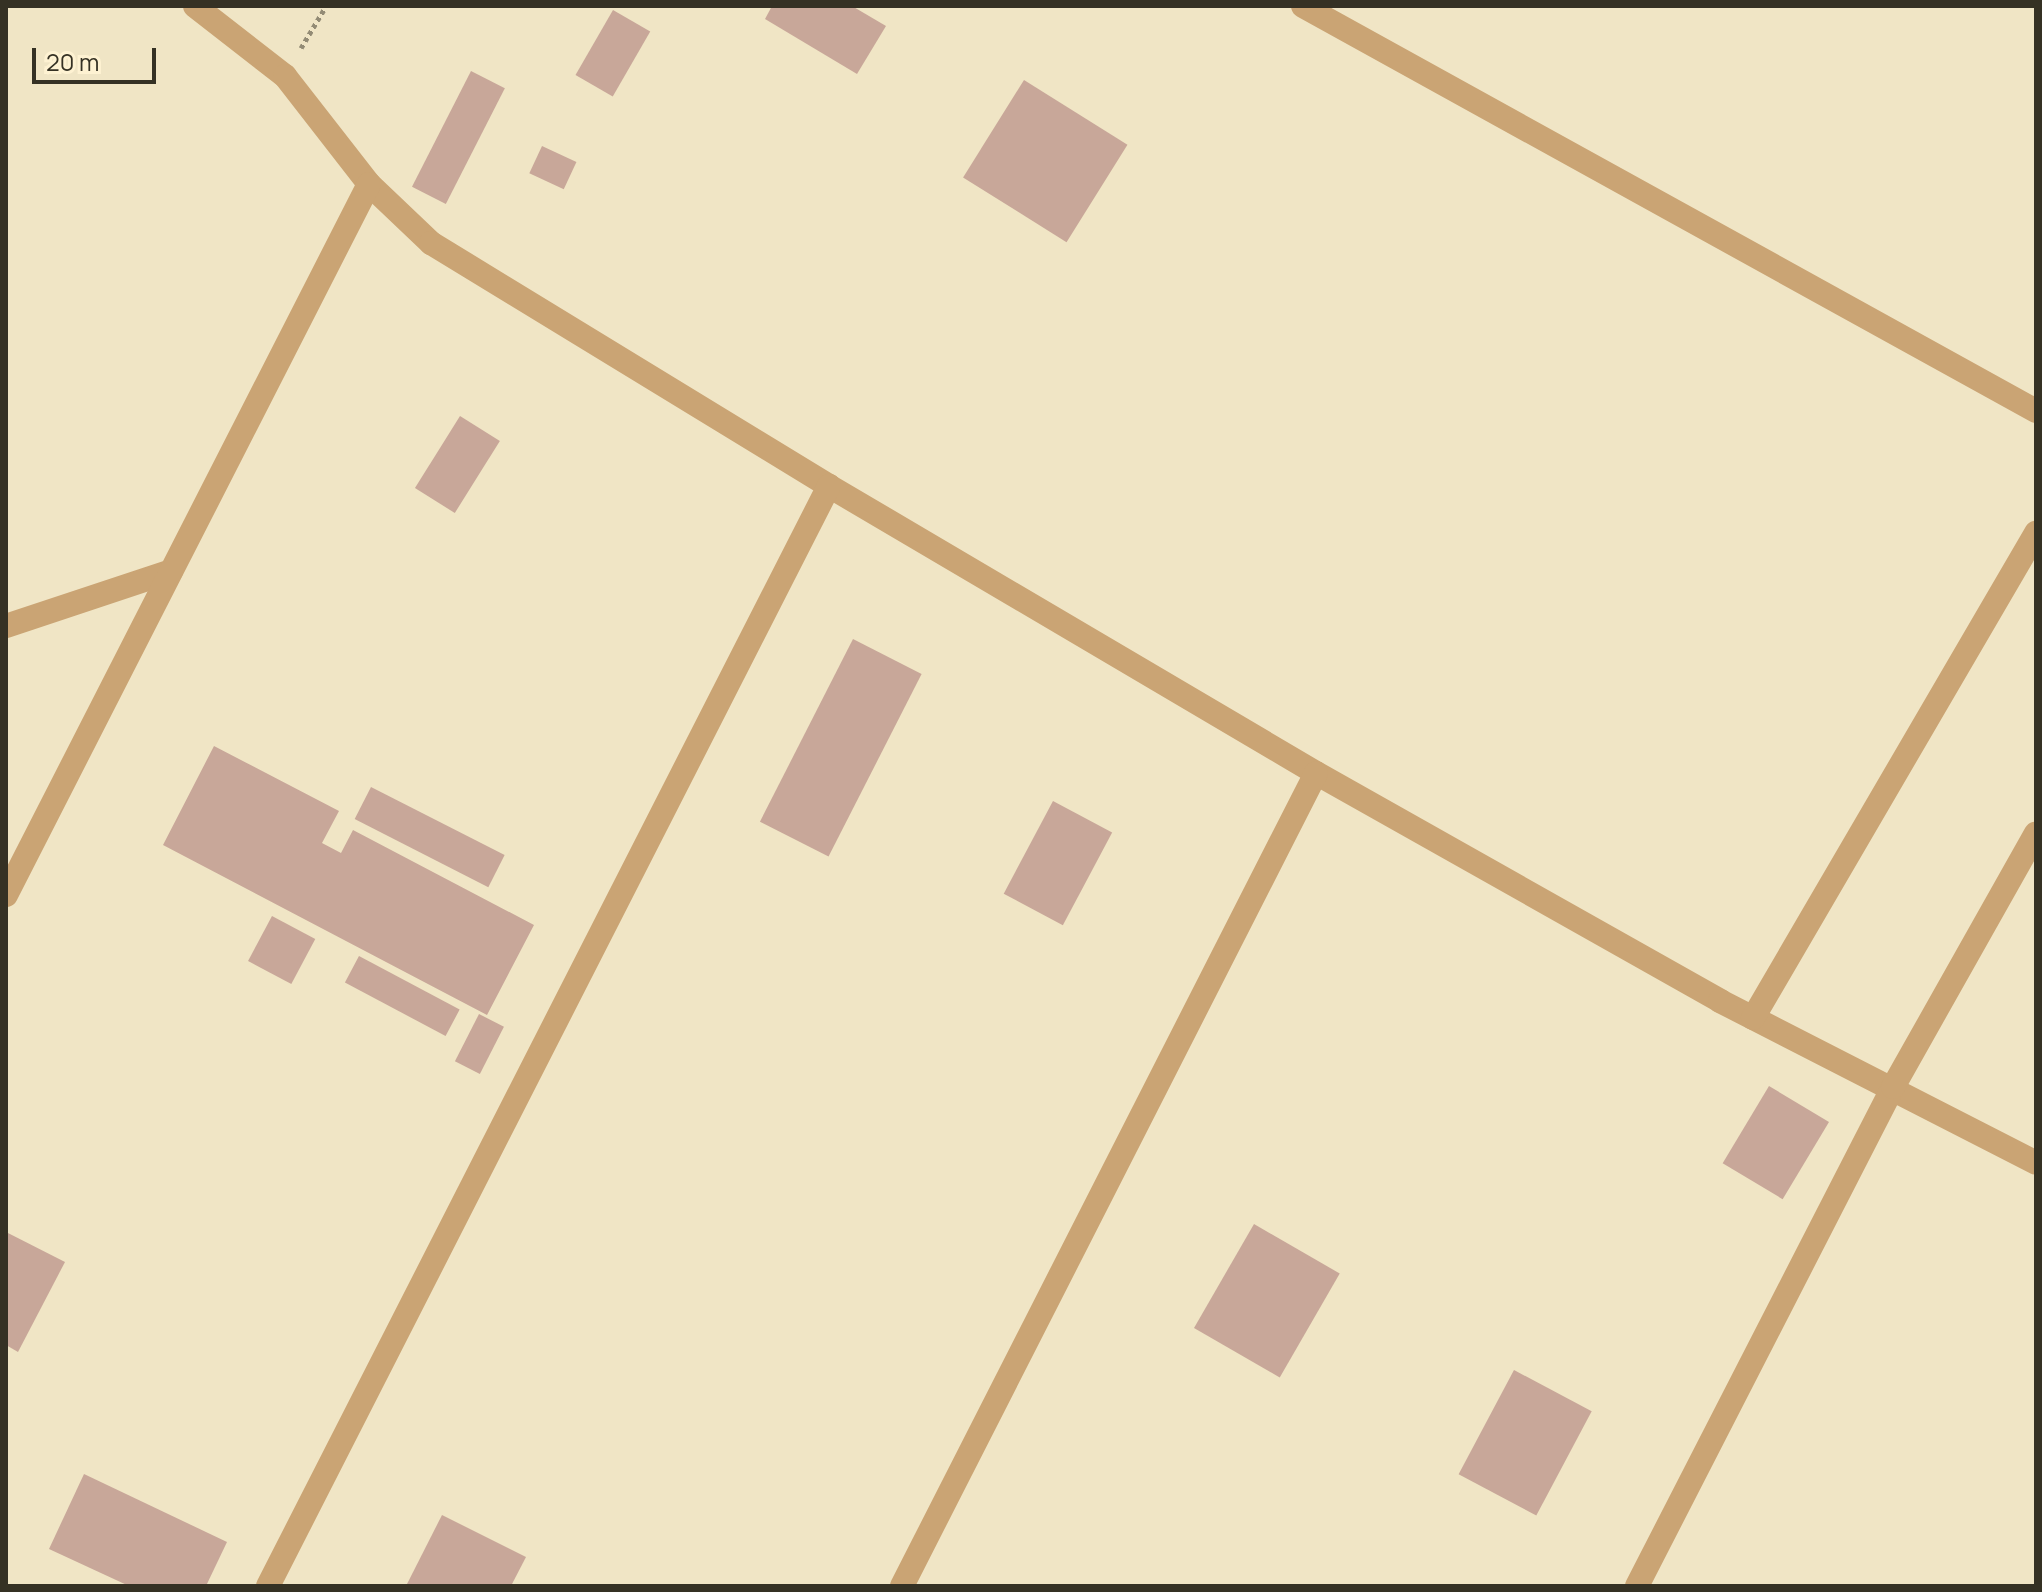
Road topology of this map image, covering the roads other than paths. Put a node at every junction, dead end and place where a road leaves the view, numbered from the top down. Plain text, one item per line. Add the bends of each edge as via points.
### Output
1 (195, 6) edge
2 (1303, 6) edge
3 (369, 184) junction
4 (2036, 411) edge
5 (829, 486) junction
6 (2036, 533) edge
7 (171, 571) junction
8 (6, 626) edge
9 (1316, 773) junction
10 (2036, 833) edge
11 (6, 895) edge
12 (1753, 1018) junction
13 (1893, 1087) junction
14 (2036, 1163) edge
15 (268, 1586) edge
16 (902, 1586) edge
17 (1637, 1586) edge

1 - 3 street via 285,76
2 - 4 street
3 - 5 street via 431,243
3 - 7 street
5 - 9 street
5 - 15 street
6 - 12 street
7 - 8 street
7 - 11 street
9 - 12 street
9 - 16 street
10 - 13 street
12 - 13 street
13 - 14 street
13 - 17 street

